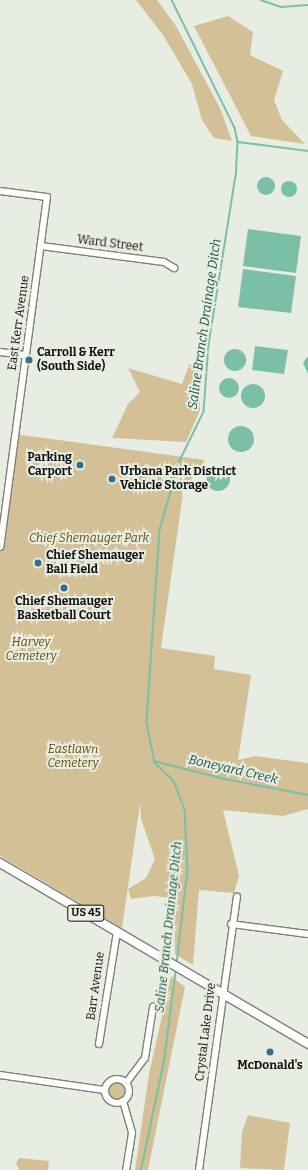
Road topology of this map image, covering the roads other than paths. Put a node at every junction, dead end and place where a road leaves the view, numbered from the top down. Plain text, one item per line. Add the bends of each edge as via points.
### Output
1 (0, 191) edge
2 (41, 246) junction
3 (174, 268) dead end
4 (0, 352) edge
5 (25, 355) junction
6 (0, 548) edge
7 (0, 863) edge
8 (237, 897) dead end
9 (231, 924) junction
10 (117, 932) junction
11 (308, 934) edge
12 (222, 994) junction
13 (154, 1007) dead end
14 (99, 1044) dead end
15 (308, 1044) edge
16 (0, 1075) edge
17 (126, 1083) junction
18 (104, 1090) junction
19 (123, 1101) junction
20 (126, 1170) edge
21 (199, 1170) edge

1 - 2 street, East Kerr Avenue via 47,198
2 - 3 street, Ward Street via 164,262
2 - 5 street, East Kerr Avenue
4 - 5 street
5 - 6 street, East Kerr Avenue
7 - 10 main road, US 45
8 - 9 street, Crystal Lake Drive
9 - 11 street
9 - 12 street, Crystal Lake Drive
10 - 12 main road, US 45
10 - 14 street, Barr Avenue
12 - 15 main road, US 45
12 - 21 street, Crystal Lake Drive
13 - 17 street via 145,1058
16 - 18 street
17 - 18 street via 115,1079
17 - 19 street via 128,1095
18 - 19 street via 112,1102
19 - 20 street via 132,1133

